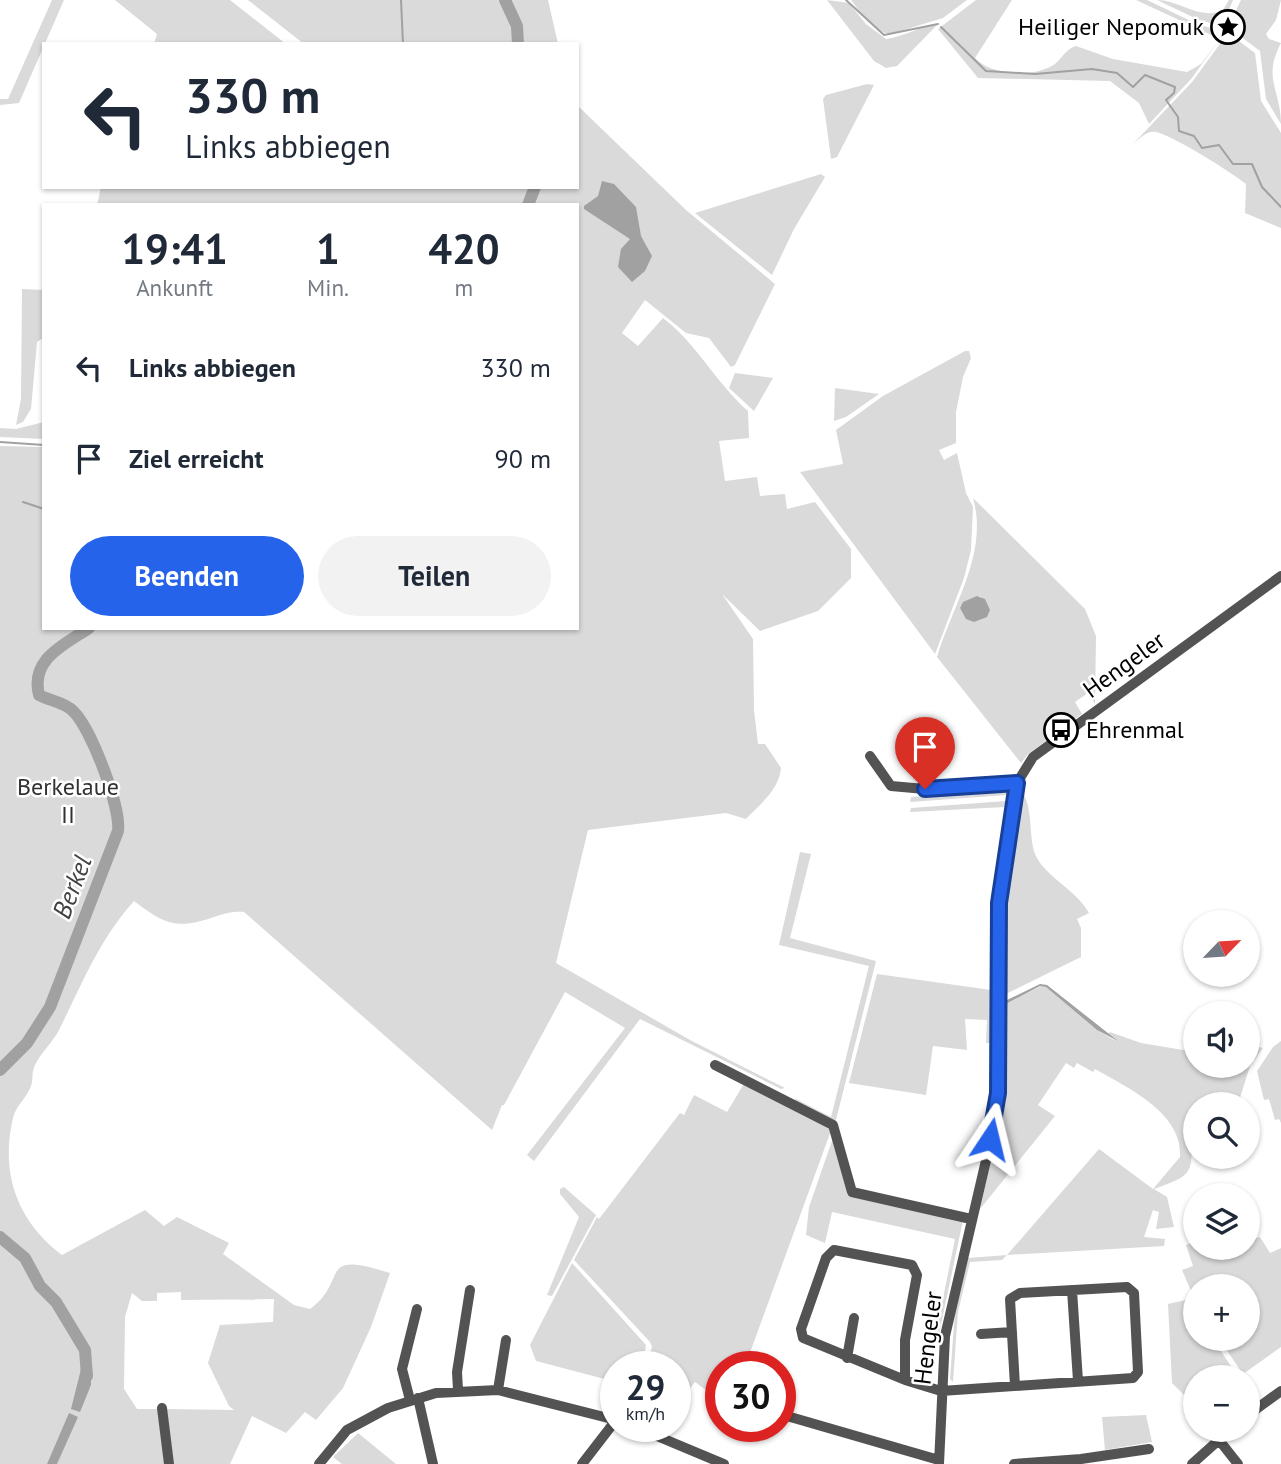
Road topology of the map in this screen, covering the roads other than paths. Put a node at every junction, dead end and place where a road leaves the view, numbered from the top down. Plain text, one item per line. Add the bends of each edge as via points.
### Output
1 (1281, 576) edge
2 (870, 756) dead end
3 (1017, 783) junction
4 (715, 1065) dead end
5 (971, 1219) junction
6 (470, 1290) dead end
7 (1072, 1290) junction
8 (417, 1308) dead end
9 (854, 1318) dead end
10 (1012, 1332) junction
11 (981, 1334) dead end
12 (506, 1340) dead end
13 (847, 1358) junction
14 (905, 1380) junction
15 (1078, 1381) junction
16 (1015, 1386) junction
17 (458, 1390) junction
18 (498, 1390) junction
19 (941, 1391) junction
20 (1281, 1391) edge
21 (414, 1399) junction
22 (1260, 1406) edge
23 (162, 1408) dead end
24 (600, 1416) edge
25 (796, 1419) edge
26 (600, 1441) edge
27 (670, 1442) edge
28 (1217, 1442) edge
29 (1221, 1442) edge
30 (1149, 1449) dead end
31 (939, 1462) edge
32 (718, 1463) edge
33 (169, 1464) edge
34 (319, 1464) edge
35 (433, 1464) edge
36 (582, 1464) edge
37 (1013, 1464) edge
38 (1192, 1464) edge
39 (1238, 1464) edge

1 - 3 street, Hengeler via 1033,757
2 - 3 street via 891,786 925,789
3 - 5 street, Hengeler via 998,916 995,1122
4 - 5 street via 833,1125 852,1192
5 - 19 street, Hengeler via 945,1336
6 - 17 street
7 - 10 street via 1020,1293 1010,1298
7 - 15 street
7 - 15 street via 1127,1287 1134,1293 1138,1372 1133,1378
8 - 21 street via 402,1369
9 - 13 street
10 - 11 street
10 - 16 street
12 - 18 street
13 - 14 street
13 - 14 street via 807,1342 801,1334 826,1258 841,1250 912,1265 917,1275 905,1340
14 - 19 street
15 - 16 street
16 - 19 street
17 - 18 street
17 - 21 street
18 - 24 street
19 - 31 street, Hengeler
20 - 22 street
21 - 34 street via 347,1430
21 - 35 street
23 - 33 street
25 - 31 street
26 - 36 street
27 - 32 street
28 - 38 street
29 - 39 street
30 - 37 street

